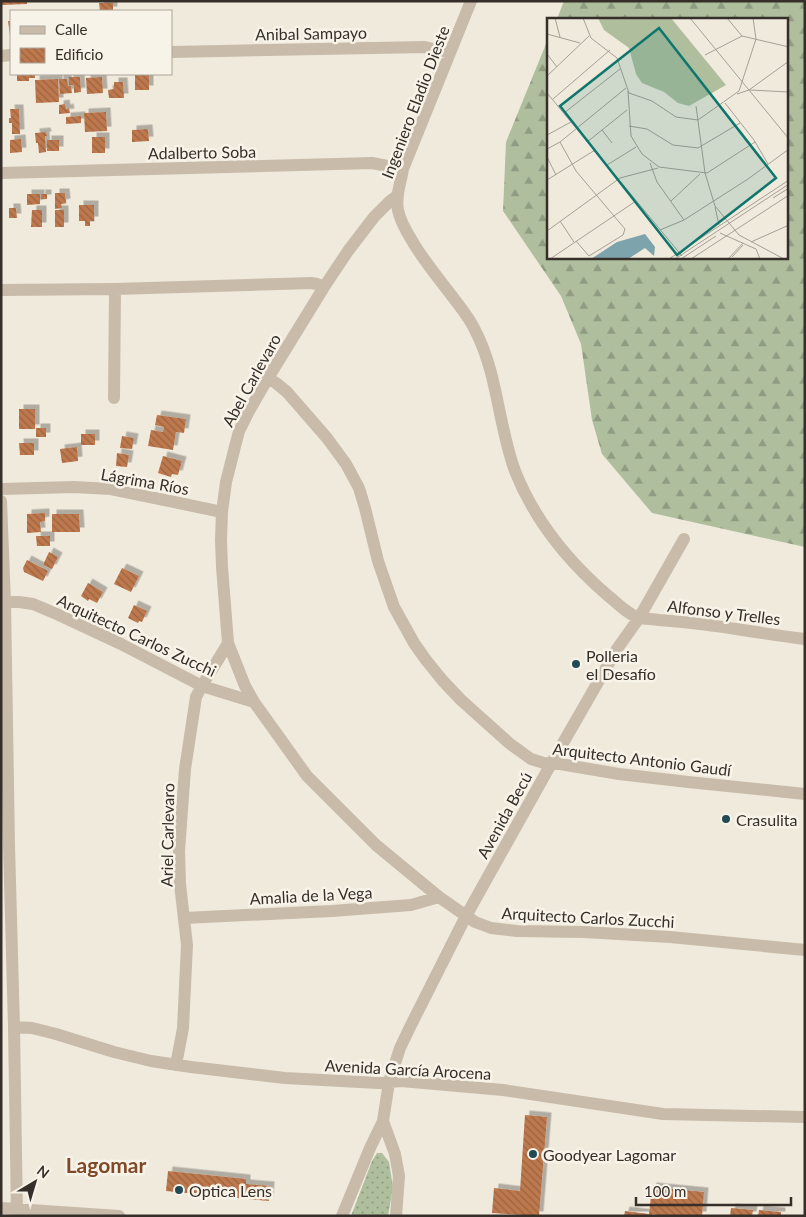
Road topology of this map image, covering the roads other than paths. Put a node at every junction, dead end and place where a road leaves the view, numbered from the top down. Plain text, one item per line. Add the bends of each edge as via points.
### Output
1 (471, 1) edge
2 (172, 52) edge
3 (450, 53) junction
4 (403, 169) junction
5 (1, 173) edge
6 (398, 195) junction
7 (324, 287) junction
8 (115, 289) junction
9 (1, 290) edge
10 (268, 378) junction
11 (114, 398) dead end
12 (1, 489) edge
13 (1, 501) edge
14 (222, 512) junction
15 (684, 538) dead end
16 (3, 602) edge
17 (639, 618) junction
18 (805, 639) edge
19 (228, 643) junction
20 (202, 686) junction
21 (254, 702) junction
22 (551, 764) junction
23 (5, 781) edge
24 (805, 794) edge
25 (438, 897) junction
26 (466, 916) junction
27 (184, 918) junction
28 (805, 950) edge
29 (14, 1027) junction
30 (176, 1066) junction
31 (389, 1082) junction
32 (805, 1116) edge
33 (383, 1121) junction
34 (1, 1208) edge
35 (16, 1213) edge
36 (119, 1216) edge
37 (342, 1216) edge
38 (396, 1216) edge

1 - 3 street, Ingeniero Eladio Dieste
2 - 3 street, Anibal Sampayo via 425,47
3 - 4 street, Ingeniero Eladio Dieste
4 - 5 street, Adalberto Soba via 372,164
4 - 6 street, Ingeniero Eladio Dieste
6 - 7 street, Abel Carlevaro via 374,217
6 - 17 street, Ingeniero Eladio Dieste via 398,209 410,238 464,312 482,344 491,368 516,472 538,516 577,566 615,602
7 - 8 street via 311,283
7 - 10 street, Abel Carlevaro
8 - 9 street
8 - 11 street
10 - 14 street, Abel Carlevaro via 239,432
10 - 22 street, Arquitecto Antonio Gaudí via 287,392 346,464 361,495 394,607 426,660 461,700 509,743 531,759
12 - 14 street, Lágrima Ríos via 111,489
13 - 16 street
14 - 19 street, Abel Carlevaro via 222,567
15 - 17 street, Avenida Becú
16 - 20 street, Arquitecto Carlos Zucchi via 33,604
16 - 23 street
17 - 18 street, Alfonso y Trelles
17 - 22 street, Avenida Becú
19 - 20 street, Ariel Carlevaro
19 - 21 street, Arquitecto Carlos Zucchi
20 - 21 street, Arquitecto Carlos Zucchi
20 - 27 street, Ariel Carlevaro via 196,697 182,806 179,851
21 - 25 street, Arquitecto Carlos Zucchi via 306,776 376,845
22 - 24 street, Arquitecto Antonio Gaudí
22 - 26 street, Avenida Becú
23 - 29 street
25 - 26 street, Arquitecto Carlos Zucchi
25 - 27 street, Amalia de la Vega via 411,905
26 - 28 street, Arquitecto Carlos Zucchi via 491,928 670,937
26 - 31 street, Avenida Becú via 410,1025
27 - 30 street, Ariel Carlevaro via 187,945 185,997
29 - 30 street, Avenida García Arocena via 40,1030 151,1062
29 - 35 street
30 - 31 street, Avenida García Arocena via 285,1078
31 - 32 street, Avenida García Arocena via 504,1090 663,1114
31 - 33 street, Avenida Becú
33 - 37 street, Avenida Becú
33 - 38 street, Avenida Becú via 399,1176
34 - 35 street
35 - 36 street

